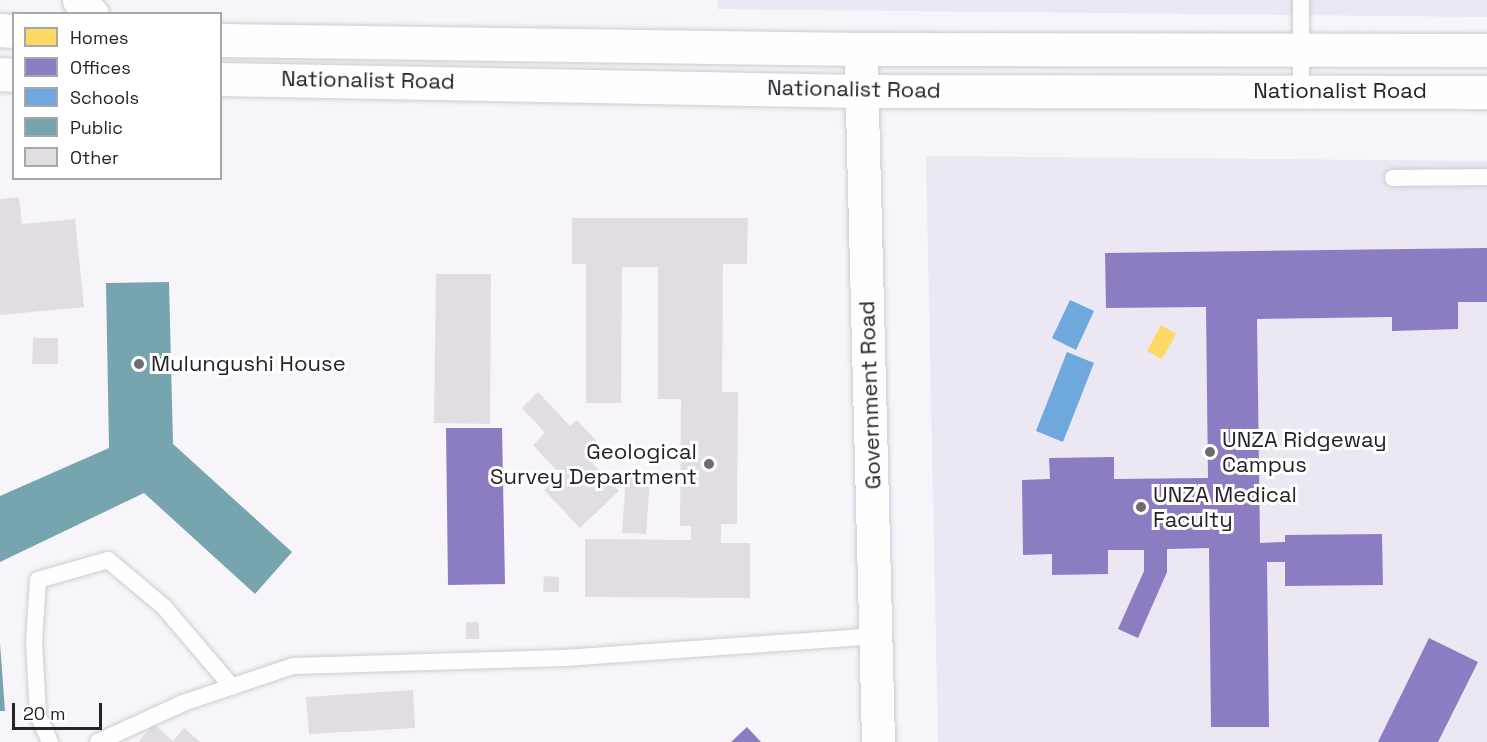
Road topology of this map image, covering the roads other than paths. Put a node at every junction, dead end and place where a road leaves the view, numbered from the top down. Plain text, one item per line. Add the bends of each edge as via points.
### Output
1 (79, 0) edge
2 (1301, 0) edge
3 (90, 12) edge
4 (222, 40) edge
5 (861, 49) junction
6 (1302, 50) junction
7 (1487, 50) edge
8 (222, 79) edge
9 (1301, 90) junction
10 (860, 91) junction
11 (1487, 92) edge
12 (1487, 177) edge
13 (1393, 178) dead end
14 (877, 636) junction
15 (232, 687) junction
16 (50, 742) edge
17 (98, 742) edge
18 (878, 742) edge

1 - 3 main road
2 - 6 lane
4 - 5 main road, Nationalist Road
5 - 6 main road, Nationalist Road
5 - 10 main road, Government Road
6 - 7 main road, Nationalist Road
6 - 9 lane
8 - 10 main road, Nationalist Road
9 - 10 main road, Nationalist Road
9 - 11 main road, Nationalist Road
10 - 14 main road, Government Road
12 - 13 lane
14 - 15 lane via 564,658 293,666
14 - 18 main road, Government Road
15 - 16 lane via 164,607 108,560 38,580 34,642 38,715
15 - 17 lane via 183,702

